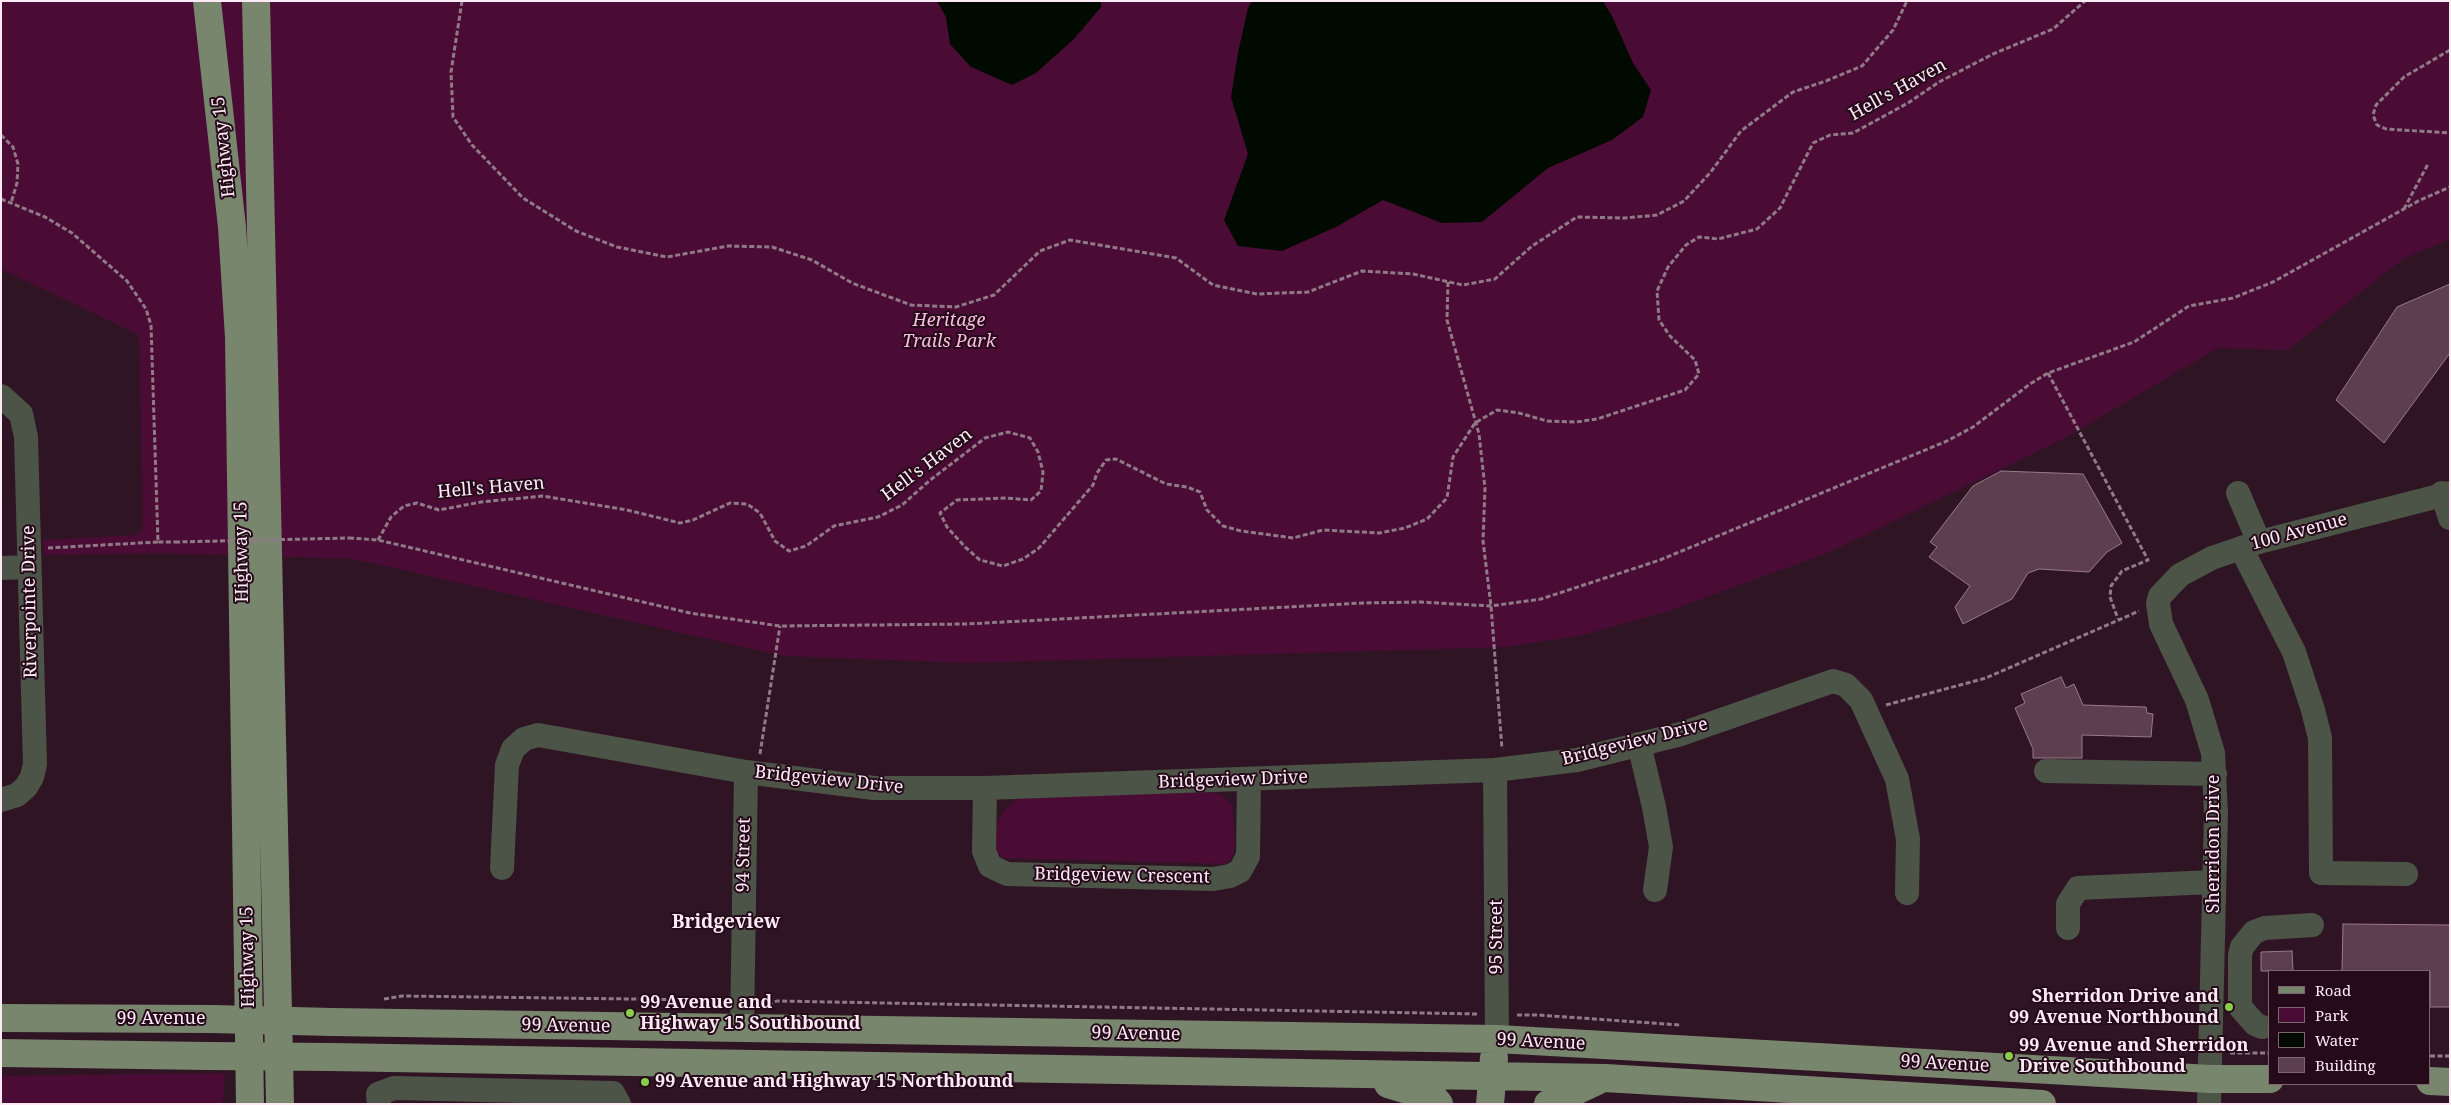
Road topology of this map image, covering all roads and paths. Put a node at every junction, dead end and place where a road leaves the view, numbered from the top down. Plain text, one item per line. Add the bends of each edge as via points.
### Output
1 (207, 1) edge
2 (256, 1) edge
3 (462, 1) edge
4 (1907, 1) edge
5 (2084, 1) edge
6 (2450, 50) edge
7 (2450, 133) edge
8 (1, 135) edge
9 (2428, 164) dead end
10 (2450, 187) edge
11 (1, 199) edge
12 (11, 203) junction
13 (2404, 209) junction
14 (1448, 282) junction
15 (2048, 373) junction
16 (1, 396) edge
17 (1475, 423) junction
18 (2238, 493) dead end
19 (2446, 493) edge
20 (2450, 518) edge
21 (378, 540) junction
22 (158, 542) junction
23 (2250, 545) junction
24 (29, 558) junction
25 (1, 568) edge
26 (2159, 599) junction
27 (1491, 606) junction
28 (2118, 619) junction
29 (780, 626) junction
30 (1866, 712) junction
31 (1639, 744) junction
32 (1500, 770) junction
33 (2046, 771) dead end
34 (751, 772) junction
35 (2215, 774) junction
36 (1249, 780) junction
37 (985, 788) junction
38 (1, 800) edge
39 (502, 868) dead end
40 (2406, 874) dead end
41 (2214, 882) junction
42 (1655, 890) dead end
43 (1907, 893) dead end
44 (2312, 925) dead end
45 (2068, 928) dead end
46 (381, 1000) dead end
47 (716, 1004) dead end
48 (768, 1005) dead end
49 (1462, 1013) dead end
50 (1, 1018) edge
51 (2262, 1027) dead end
52 (742, 1029) junction
53 (1497, 1039) junction
54 (1, 1053) edge
55 (2235, 1053) dead end
56 (2268, 1054) edge
57 (2431, 1056) edge
58 (2450, 1056) edge
59 (1360, 1075) junction
60 (1491, 1076) junction
61 (1606, 1078) junction
62 (2268, 1079) edge
63 (2431, 1081) edge
64 (2450, 1082) edge
65 (2209, 1091) edge
66 (250, 1104) edge
67 (280, 1104) edge
68 (379, 1104) edge
69 (619, 1104) edge
70 (1439, 1104) edge
71 (1490, 1104) edge
72 (1548, 1104) edge
73 (2042, 1104) edge

1 - 66 main road, Highway 15 via 229,190 239,338
2 - 67 main road, Highway 15
3 - 14 path via 451,72 454,117 458,124 472,145 523,198 576,231 617,247 667,257 728,246 772,247 812,260 852,283 911,305 956,307 994,295 1040,251 1070,240 1176,258 1213,285 1257,294 1308,292 1362,271 1413,274
4 - 14 path via 1893,30 1862,66 1793,92 1742,131 1684,201 1657,216 1577,217 1532,246 1495,280 1463,285
5 - 17 path, Hell's Haven via 2053,29 1993,54 1939,82 1853,133 1813,142 1780,208 1757,229 1718,239 1699,237 1686,245 1668,267 1657,291 1659,320 1670,336 1696,360 1698,374 1685,390 1597,420 1547,421 1497,410
6 - 7 path via 2404,77 2376,104 2373,115 2377,125 2386,129
8 - 12 path via 12,147 18,164
9 - 13 path
10 - 13 path
11 - 12 path
12 - 22 path via 72,233 127,281 146,309 152,325
13 - 15 path via 2273,282 2233,298 2189,306 2134,342
14 - 17 path via 1447,320
15 - 27 path via 1973,427 1947,441 1660,560 1541,599
15 - 28 path via 2148,560 2122,571 2111,586 2110,597
16 - 24 street, Riverpointe Drive via 16,407 25,425
17 - 21 path, Hell's Haven via 1453,457 1447,498 1427,519 1379,534 1323,530 1293,538 1224,526 1207,510 1200,492 1187,486 1166,484 1116,459 1106,460 1093,485 1039,548 1023,559 1003,566 980,560 947,526 940,513 957,500 1031,500 1041,491 1043,472 1038,452 1030,438 1008,432 985,438 902,506 878,517 834,526 806,546 789,550 775,541 760,514 747,504 730,503 680,523 627,510 543,496 439,510 417,503 404,506 391,517
17 - 27 path via 1485,488 1483,541
18 - 23 street
19 - 20 street
19 - 23 street, 100 Avenue
21 - 22 path, bridge
21 - 29 path via 690,613
22 - 24 path
23 - 26 street, 100 Avenue via 2212,558 2180,575
23 - 40 street via 2294,652 2320,738 2321,873
24 - 25 street
24 - 38 street, Riverpointe Drive via 35,764 26,787 17,795
26 - 28 path
26 - 35 street, Sherridon Drive via 2161,624 2208,732
27 - 29 path via 1363,603 976,624
27 - 32 path
28 - 30 path via 1986,678
29 - 34 path
30 - 31 street, Bridgeview Drive via 1855,693 1846,685 1833,681 1681,734
30 - 43 street, Bridgeview Drive via 1897,779 1908,839
31 - 32 street, Bridgeview Drive via 1577,760
31 - 42 street via 1661,847
32 - 36 street, Bridgeview Drive
32 - 53 street, 95 Street
33 - 35 street
34 - 37 street, Bridgeview Drive via 874,788
34 - 39 street, Bridgeview Drive via 538,735 524,739 513,749 507,764
34 - 52 street, 94 Street
35 - 41 street, Sherridon Drive
36 - 37 street, Bridgeview Drive
36 - 37 street, Bridgeview Crescent via 1248,856 1240,872 1213,879 1007,874 990,866 984,851
41 - 45 street via 2078,888 2068,904
41 - 65 street, Sherridon Drive
44 - 51 street via 2265,928 2254,932 2242,947 2240,1007
46 - 47 path via 395,997 708,1000
48 - 49 path via 777,1001
50 - 52 main road, 99 Avenue, bridge
52 - 53 main road, 99 Avenue
53 - 60 main road, 95 Street
53 - 65 main road, 99 Avenue
54 - 59 main road, 99 Avenue, bridge
55 - 56 path
57 - 58 path
59 - 60 main road, 99 Avenue
59 - 70 main road via 1434,1098
60 - 61 main road, 99 Avenue
60 - 71 main road, 95 Street
61 - 72 main road
61 - 73 main road, 99 Avenue
62 - 65 main road, 99 Avenue
63 - 64 main road
68 - 69 street via 378,1094 394,1088 613,1093

